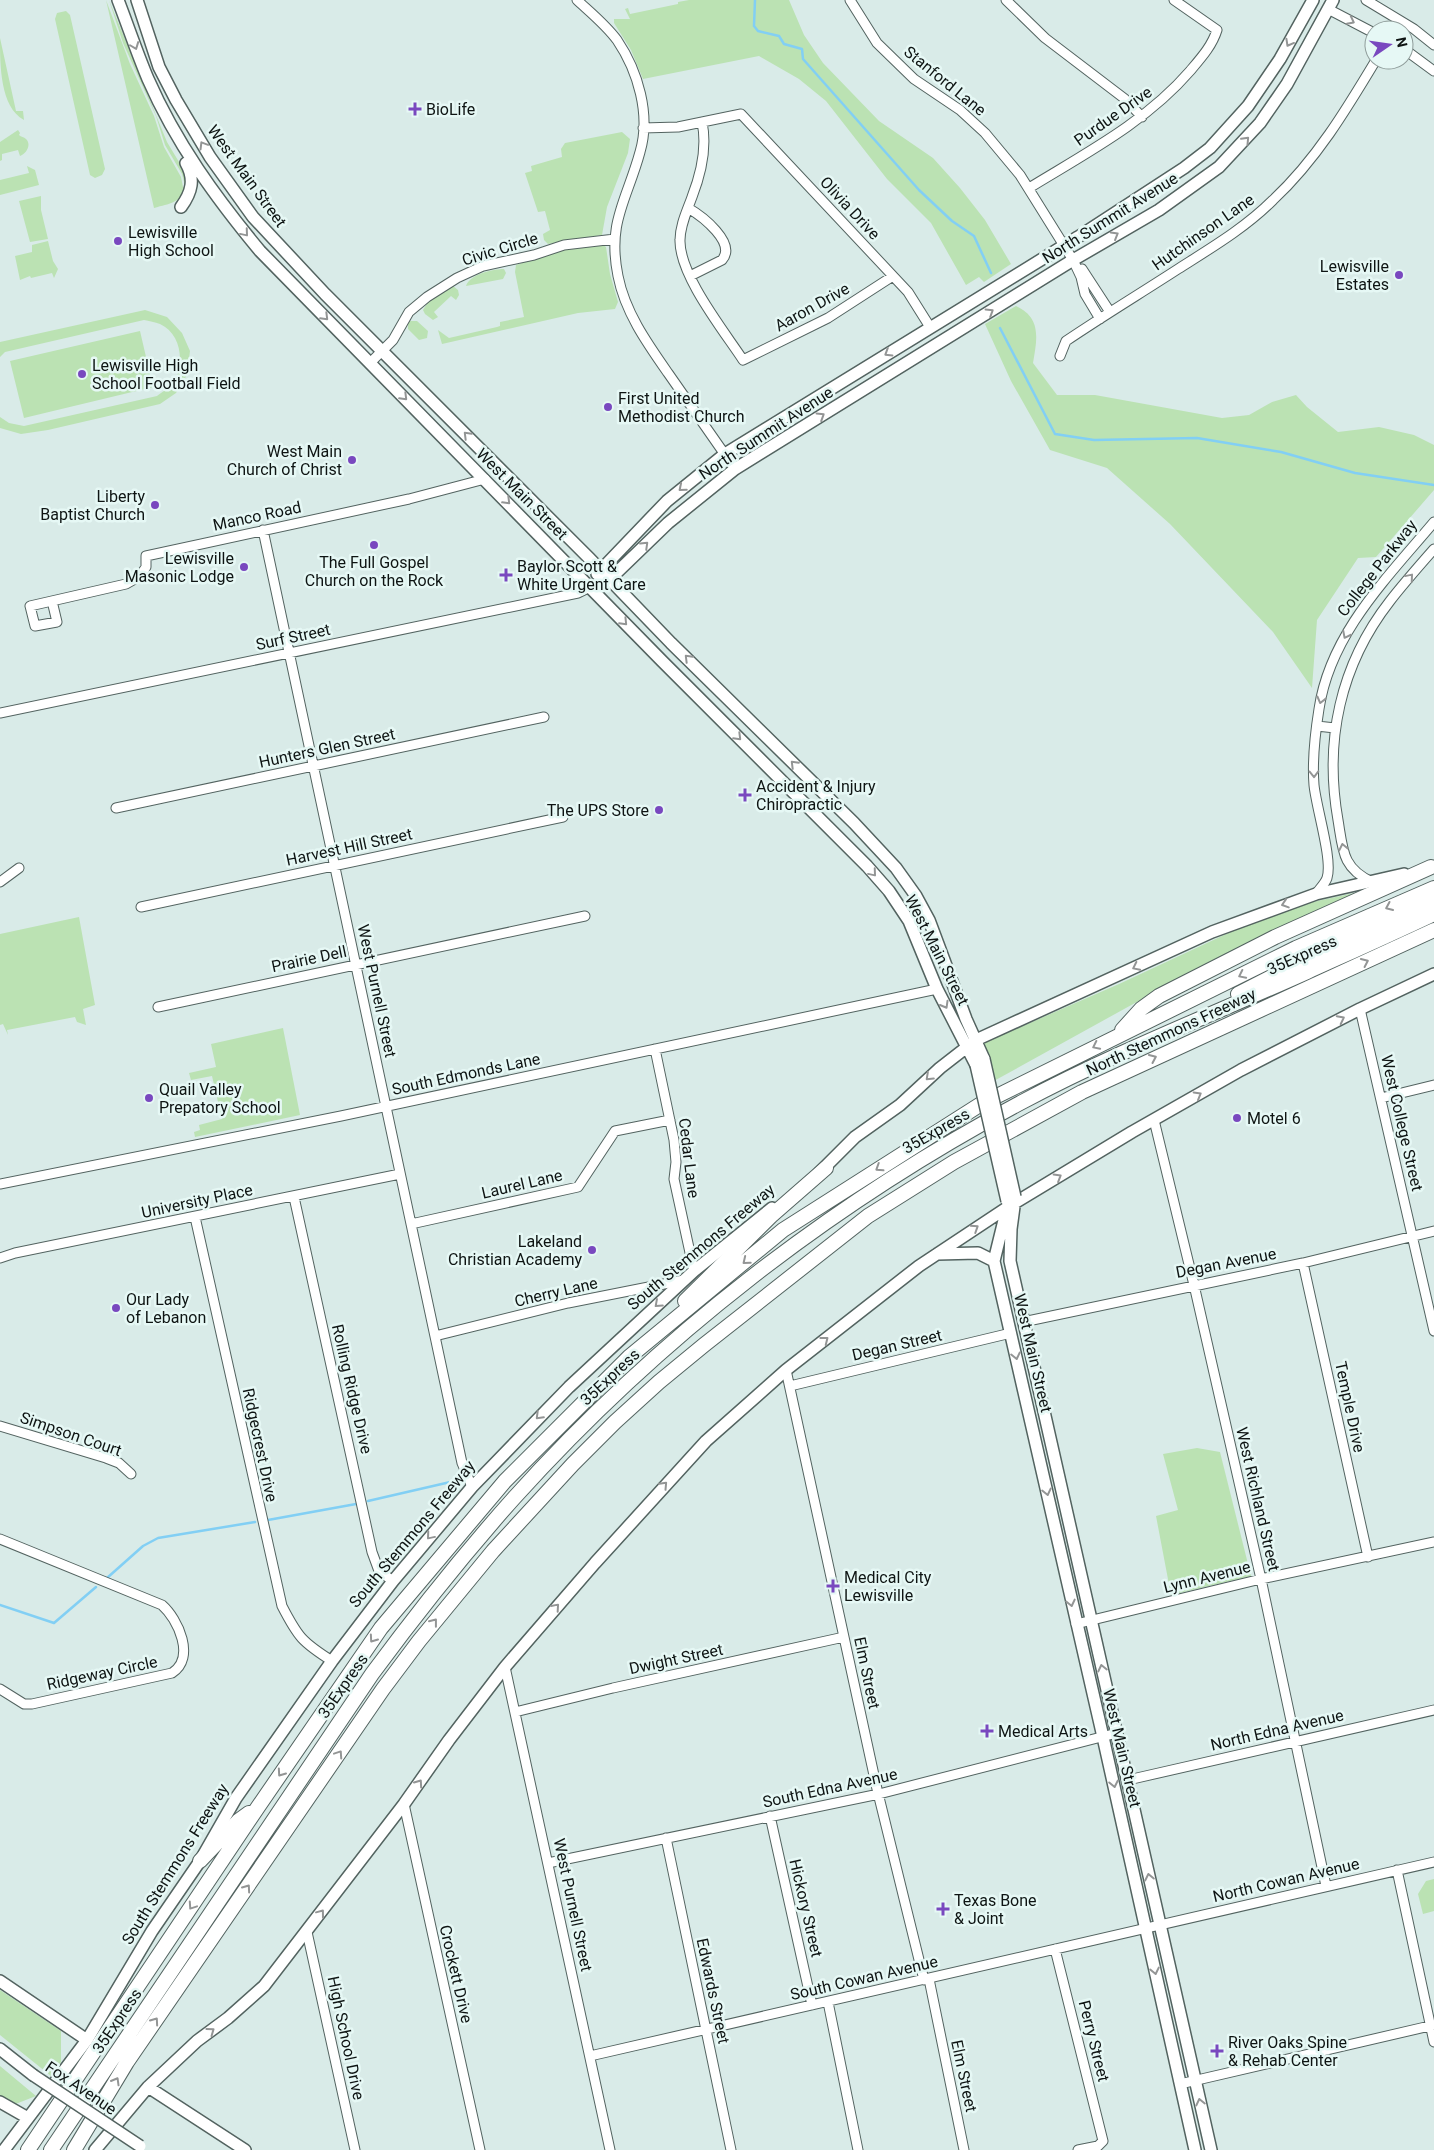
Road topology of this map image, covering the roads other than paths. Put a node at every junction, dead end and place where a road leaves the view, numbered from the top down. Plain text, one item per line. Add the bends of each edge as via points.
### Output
1 (118, 0) edge
2 (137, 0) edge
3 (577, 0) edge
4 (850, 0) edge
5 (1006, 0) edge
6 (1174, 0) edge
7 (1312, 0) edge
8 (1366, 0) edge
9 (1331, 4) edge
10 (1364, 26) edge
11 (1434, 45) edge
12 (1414, 56) edge
13 (1370, 70) edge
14 (1434, 70) edge
15 (1142, 117) junction
16 (169, 122) junction
17 (702, 122) junction
18 (643, 128) junction
19 (230, 186) junction
20 (1029, 188) junction
21 (215, 195) junction
22 (181, 207) dead end
23 (688, 208) junction
24 (615, 240) junction
25 (1064, 245) junction
26 (1073, 260) junction
27 (690, 276) junction
28 (893, 276) junction
29 (1110, 312) junction
30 (1100, 319) junction
31 (930, 327) junction
32 (949, 338) junction
33 (382, 351) junction
34 (1060, 356) dead end
35 (370, 362) junction
36 (725, 454) junction
37 (735, 469) junction
38 (485, 479) junction
39 (1434, 522) edge
40 (263, 530) junction
41 (1418, 541) junction
42 (1433, 550) edge
43 (600, 569) junction
44 (610, 579) junction
45 (590, 587) junction
46 (52, 601) dead end
47 (290, 653) junction
48 (0, 713) edge
49 (544, 717) dead end
50 (1317, 726) junction
51 (1335, 728) junction
52 (313, 767) junction
53 (116, 808) dead end
54 (563, 817) dead end
55 (854, 823) junction
56 (839, 838) junction
57 (334, 866) junction
58 (1433, 866) edge
59 (19, 868) dead end
60 (0, 882) edge
61 (1373, 882) junction
62 (1434, 888) edge
63 (1316, 894) junction
64 (1434, 902) edge
65 (140, 906) dead end
66 (1434, 914) edge
67 (585, 916) dead end
68 (1434, 930) edge
69 (1434, 940) edge
70 (1405, 944) junction
71 (356, 965) junction
72 (1434, 974) edge
73 (937, 989) junction
74 (158, 1007) dead end
75 (1360, 1009) junction
76 (1203, 1017) junction
77 (966, 1019) junction
78 (999, 1029) junction
79 (1117, 1036) junction
80 (971, 1043) junction
81 (655, 1050) junction
82 (1434, 1085) edge
83 (1381, 1098) junction
84 (386, 1107) junction
85 (670, 1120) junction
86 (1154, 1120) junction
87 (826, 1168) junction
88 (400, 1174) junction
89 (0, 1184) edge
90 (294, 1196) junction
91 (1012, 1202) junction
92 (195, 1216) junction
93 (411, 1224) junction
94 (1434, 1231) edge
95 (1413, 1238) junction
96 (935, 1254) junction
97 (0, 1258) edge
98 (994, 1261) junction
99 (1303, 1263) junction
100 (694, 1271) junction
101 (684, 1280) junction
102 (1194, 1284) junction
103 (1003, 1294) junction
104 (1023, 1322) junction
105 (1434, 1331) edge
106 (1011, 1334) junction
107 (435, 1336) junction
108 (629, 1357) junction
109 (786, 1370) junction
110 (790, 1386) junction
111 (0, 1426) edge
112 (131, 1474) dead end
113 (472, 1487) junction
114 (0, 1539) edge
115 (1434, 1542) edge
116 (1368, 1557) junction
117 (1261, 1579) junction
118 (393, 1580) junction
119 (1090, 1620) junction
120 (1076, 1624) junction
121 (844, 1637) junction
122 (332, 1661) junction
123 (505, 1667) junction
124 (0, 1689) edge
125 (1434, 1710) edge
126 (515, 1712) junction
127 (1117, 1733) junction
128 (1103, 1736) junction
129 (1296, 1742) junction
130 (1128, 1780) junction
131 (879, 1794) junction
132 (404, 1804) junction
133 (258, 1807) junction
134 (770, 1816) junction
135 (666, 1838) junction
136 (200, 1861) junction
137 (548, 1862) junction
138 (1434, 1862) edge
139 (1397, 1870) junction
140 (1326, 1886) junction
141 (1159, 1925) junction
142 (1145, 1928) junction
143 (307, 1932) junction
144 (1055, 1949) junction
145 (927, 1980) junction
146 (0, 1982) edge
147 (828, 2002) junction
148 (812, 2006) junction
149 (1432, 2026) edge
150 (706, 2030) junction
151 (87, 2040) junction
152 (1434, 2042) edge
153 (0, 2049) edge
154 (590, 2056) junction
155 (1194, 2080) junction
156 (1180, 2084) junction
157 (148, 2087) junction
158 (0, 2102) edge
159 (28, 2118) junction
160 (53, 2148) edge
161 (143, 2148) edge
162 (4, 2150) edge
163 (28, 2150) edge
164 (74, 2150) edge
165 (95, 2150) edge
166 (245, 2150) edge
167 (355, 2150) edge
168 (480, 2150) edge
169 (610, 2150) edge
170 (731, 2150) edge
171 (858, 2150) edge
172 (964, 2150) edge
173 (1078, 2150) edge
174 (1195, 2150) edge
175 (1210, 2150) edge

1 -> 16 main road, West Main Street via 148,79
19 -> 2 main road, West Main Street via 205,149 159,67
3 - 18 street via 616,39 631,65 639,90
4 - 20 street, Stanford Lane via 877,43 914,79 960,110 985,133
5 - 15 street via 1044,38 1125,99
6 - 15 street, Purdue Drive via 1217,30 1211,44 1173,91
7 - 9 main road
7 -> 25 main road, North Summit Avenue via 1280,59 1248,106 1215,143 1184,168
8 - 11 street
9 -> 10 street
26 -> 9 main road, North Summit Avenue via 1159,210 1219,167 1260,123 1287,84
12 - 14 street
13 - 29 street, Hutchinson Lane via 1329,135 1274,200 1206,252
15 - 20 street, Purdue Drive
16 - 21 main road, West Main Street
16 - 22 main road via 176,147 192,178 188,196
17 - 18 street via 668,128
17 - 23 street via 702,160
17 - 28 street, Olivia Drive via 741,114
18 - 24 street via 641,151 621,204
19 - 21 main road
19 - 33 main road, West Main Street via 281,248
20 - 25 street, Stanford Lane
21 -> 35 main road, West Main Street via 260,251
23 - 27 street via 680,240 681,256
23 - 27 street via 704,219 727,248 722,260
24 - 33 street, Civic Circle via 564,245 484,266 457,278 409,312 393,340
24 - 36 street via 621,290 640,332
25 - 26 street, Stanford Lane
25 - 31 main road, North Summit Avenue
26 - 29 street, Stanford Lane
26 - 30 street, Stanford Lane via 1084,294
32 -> 26 main road, North Summit Avenue
27 - 28 street, Aaron Drive via 743,360 828,318
28 - 31 street, Olivia Drive via 914,300
29 - 30 street, Hutchinson Lane
30 - 34 street, Hutchinson Lane via 1066,341
31 - 32 main road
31 -> 36 main road, North Summit Avenue
37 -> 32 main road, North Summit Avenue
33 - 35 street, Civic Circle
43 -> 33 main road, West Main Street
35 -> 38 main road, West Main Street
36 - 37 street
36 -> 43 main road, North Summit Avenue via 667,501
44 -> 37 main road, North Summit Avenue via 668,523
38 - 40 street, Manco Road
38 -> 45 main road, West Main Street
39 - 41 street, College Parkway
40 - 46 street, Manco Road via 146,556 146,567 140,576 126,584
40 - 47 street, West Purnell Street
41 - 42 street
41 -> 50 street, College Parkway via 1351,625 1327,676
51 -> 42 street, College Parkway via 1358,654 1389,602
43 - 44 main road, West Main Street
43 - 45 main road, North Summit Avenue
44 - 45 main road, North Summit Avenue
55 -> 44 main road, West Main Street
45 - 47 street, Surf Street via 578,593
45 -> 56 main road, West Main Street
47 - 48 street, Surf Street
47 - 52 street, West Purnell Street
49 - 52 street, Hunters Glen Street
50 - 51 street
50 -> 63 street, College Parkway via 1314,785 1328,864 1326,878
61 -> 51 street, College Parkway via 1358,876 1344,854 1332,780
52 - 53 street, Hunters Glen Street
52 - 57 street, West Purnell Street
54 - 57 street, Harvest Hill Street
55 - 56 main road
55 - 77 main road, West Main Street via 884,854 917,897 936,935
56 -> 73 main road, West Main Street via 889,891 907,919
57 - 65 street, Harvest Hill Street
57 - 71 street, West Purnell Street
58 - 61 main road
58 - 79 highway via 1275,937 1159,996 1141,1009
59 - 60 street
61 - 63 main road
62 -> 79 highway, North Stemmons Freeway via 1296,948
63 -> 78 main road via 1212,932
64 - 76 highway via 1380,924 1256,984
66 - 76 highway, 35Express
67 - 71 street, Prairie Dell
68 - 70 highway, North Stemmons Freeway
69 - 70 highway
164 -> 70 highway, North Stemmons Freeway via 127,2062 383,1689 506,1536 573,1464 659,1382 868,1216 954,1162 1136,1065
71 - 74 street, Prairie Dell
71 - 84 street, West Purnell Street
72 - 75 main road
73 -> 80 main road, West Main Street
73 - 81 street, South Edmonds Lane
75 - 83 street, West College Street
86 -> 75 main road via 1241,1070
76 - 160 highway, 35Express via 1123,1051 1020,1103 898,1174 803,1238 724,1299 595,1415 516,1496 441,1583 378,1666
77 - 78 main road via 978,1030
77 - 80 main road, West Main Street
78 - 80 main road
79 -> 108 highway, North Stemmons Freeway via 981,1104 783,1230
80 -> 87 main road, South Stemmons Freeway via 900,1105 855,1137
80 - 91 main road, West Main Street, bridge via 980,1062
81 - 84 street, South Edmonds Lane
81 - 85 street, Cedar Lane
82 - 83 street
83 - 95 street, West College Street
84 - 88 street, West Purnell Street
84 - 89 street, South Edmonds Lane
85 - 93 street, Laurel Lane via 615,1131 578,1186
85 - 100 street, Cedar Lane via 676,1162 674,1179
91 -> 86 main road
86 - 102 street, West Richland Street
87 - 100 main road, South Stemmons Freeway via 759,1217
87 - 108 highway via 771,1216
88 - 90 street, University Place
88 - 93 street, West Purnell Street
90 - 92 street, University Place
90 - 118 street, Rolling Ridge Drive via 372,1552 379,1571
96 -> 91 main road
91 - 98 main road, West Main Street
91 - 104 main road, West Main Street via 1009,1257
92 - 97 street, University Place
92 - 122 street, Ridgecrest Drive via 279,1598 296,1633
93 - 107 street, West Purnell Street
94 - 95 street, Degan Avenue
95 - 99 street, Degan Avenue
95 - 105 street, West College Street
96 - 98 main road via 978,1253
109 -> 96 main road
98 - 103 main road, West Main Street
99 - 102 street, Degan Avenue
99 - 116 street, Temple Drive
100 - 101 main road, South Stemmons Freeway
101 - 107 street, Cherry Lane via 568,1303
101 -> 113 main road, South Stemmons Freeway via 596,1360
102 - 104 street, Degan Avenue
102 - 117 street, West Richland Street
103 - 104 main road via 1016,1318
103 - 106 main road, West Main Street
104 - 119 main road, West Main Street
106 - 110 street, Degan Street
106 -> 120 main road, West Main Street
107 - 113 street, West Purnell Street via 462,1463
108 -> 133 highway via 505,1481 381,1628
109 - 110 street, Elm Street
123 -> 109 main road via 706,1441
110 - 121 street, Elm Street
111 - 112 street, Simpson Court via 106,1458 119,1463
113 -> 118 main road, South Stemmons Freeway
114 - 124 street, Ridgeway Circle via 162,1605 176,1620 183,1653 181,1663 172,1673 32,1704 24,1704
115 - 116 street, Lynn Avenue
116 - 117 street, Lynn Avenue
117 - 119 street, Lynn Avenue
117 - 129 street, West Richland Street
118 - 122 main road, South Stemmons Freeway
119 - 120 street, Lynn Avenue
127 -> 119 main road, West Main Street
120 - 128 main road, West Main Street
121 - 126 street, Dwight Street
121 - 131 street, Elm Street
122 - 136 main road, South Stemmons Freeway via 228,1811
123 - 126 street, West Purnell Street
132 -> 123 main road
125 - 129 street, North Edna Avenue
126 - 137 street, West Purnell Street
127 - 128 street, South Edna Avenue
127 - 130 main road, West Main Street
128 - 131 street, South Edna Avenue
128 -> 142 main road, West Main Street
129 - 130 street, North Edna Avenue
129 - 140 street, West Richland Street
141 -> 130 main road, West Main Street
131 - 134 street, South Edna Avenue
131 - 145 street, Elm Street
143 -> 132 main road
132 - 168 street, Crockett Drive
133 - 136 highway via 238,1821
133 -> 163 highway
134 - 135 street, South Edna Avenue
134 - 148 street, Hickory Street
135 - 137 street, South Edna Avenue
135 - 150 street, Edwards Street
136 - 151 main road, South Stemmons Freeway via 152,1931
137 - 154 street, West Purnell Street
138 - 139 street, North Cowan Avenue
139 - 140 street, North Cowan Avenue
139 - 149 street
140 - 141 street, North Cowan Avenue
141 - 142 street, North Cowan Avenue
141 - 155 main road, West Main Street
142 - 144 street, South Cowan Avenue
142 -> 156 main road, West Main Street
157 -> 143 main road via 197,2041 264,1986
143 - 167 street, High School Drive
144 - 145 street, South Cowan Avenue
144 - 173 street, Perry Street via 1104,2141 1098,2146
145 - 147 street, South Cowan Avenue
145 - 172 street, Elm Street
146 - 151 main road
147 - 148 street, South Cowan Avenue
147 - 171 street
148 - 150 street, South Cowan Avenue
149 - 152 street
149 - 155 street
150 - 154 street, South Cowan Avenue
150 - 170 street, Edwards Street
151 - 159 main road, South Stemmons Freeway
153 - 161 main road, Fox Avenue, bridge via 33,2075
154 - 169 street, West Purnell Street
155 - 156 street
175 -> 155 main road, West Main Street
156 - 174 main road, West Main Street
157 - 165 main road
157 - 166 main road
158 - 159 main road
159 - 162 main road, South Stemmons Freeway

